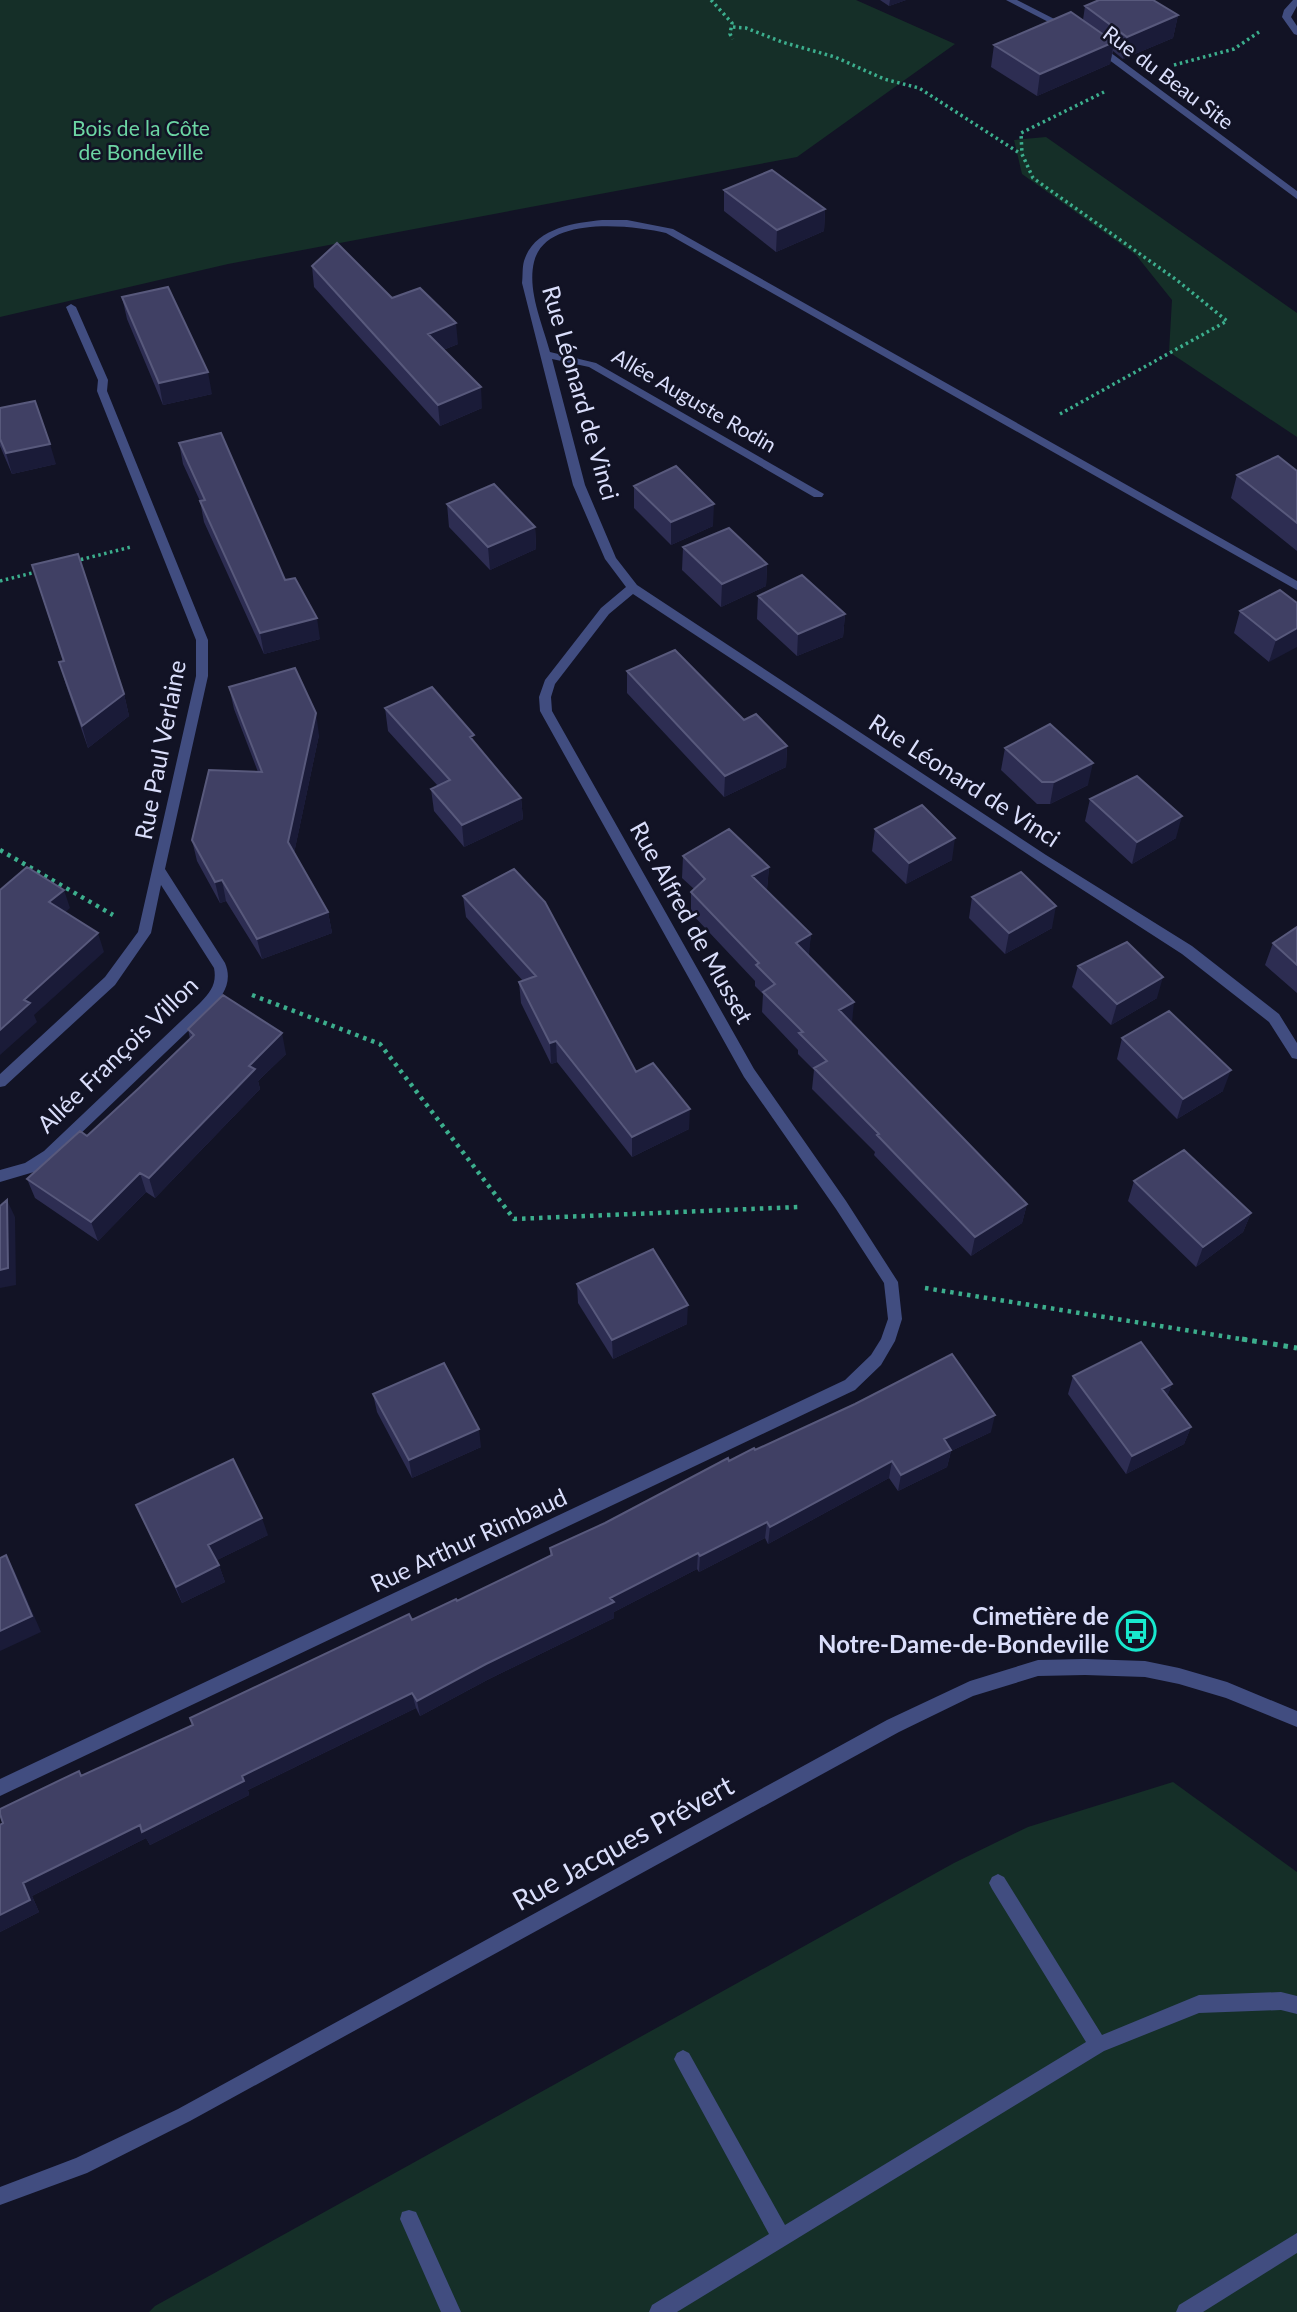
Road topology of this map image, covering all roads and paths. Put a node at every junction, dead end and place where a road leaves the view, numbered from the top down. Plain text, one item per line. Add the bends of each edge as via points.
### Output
1 (710, 0) edge
2 (1010, 0) edge
3 (1297, 1) edge
4 (1286, 17) junction
5 (733, 27) junction
6 (1297, 32) edge
7 (1078, 33) edge
8 (733, 39) dead end
9 (1088, 40) edge
10 (1140, 77) junction
11 (1022, 154) junction
12 (1297, 196) edge
13 (71, 307) dead end
14 (547, 355) junction
15 (1026, 432) junction
16 (818, 494) dead end
17 (104, 554) dead end
18 (65, 564) edge
19 (52, 567) edge
20 (0, 581) edge
21 (1297, 586) edge
22 (633, 588) junction
23 (0, 850) edge
24 (158, 869) junction
25 (144, 933) junction
26 (222, 984) junction
27 (1297, 1054) edge
28 (0, 1082) edge
29 (0, 1176) edge
30 (841, 1205) junction
31 (891, 1282) junction
32 (1297, 1348) edge
33 (1297, 1719) edge
34 (0, 1788) edge
35 (998, 1883) dead end
36 (1297, 2005) edge
37 (1098, 2045) junction
38 (683, 2059) dead end
39 (0, 2196) edge
40 (409, 2219) dead end
41 (781, 2237) junction
42 (1297, 2242) edge
43 (451, 2312) edge
44 (659, 2312) edge
45 (1186, 2312) edge

1 - 5 path
2 - 7 street, Rue du Beau Site
3 - 4 street
4 - 6 street
4 - 10 path via 1268,22 1234,49
5 - 8 path
5 - 11 path via 919,88
9 - 10 street, Rue du Beau Site
10 - 11 path via 1021,133
10 - 12 street, Rue du Beau Site
11 - 15 path via 1033,178 1227,321
13 - 24 street, Rue Paul Verlaine via 202,640 202,676
14 - 15 street, Rue Léonard de Vinci via 527,283 528,257 561,231 612,221 638,223 669,231
14 - 16 street, Allée Auguste Rodin via 592,365
14 - 22 street, Rue Léonard de Vinci via 579,485 611,559
15 - 21 street, Rue Léonard de Vinci
17 - 18 path
19 - 20 path
22 - 27 street, Rue Léonard de Vinci via 1187,950 1274,1018
22 - 30 street, Rue Alfred de Musset via 592,625 549,683 546,711 749,1073
23 - 25 path
24 - 25 street, Rue Paul Verlaine
24 - 26 street, Allée François Villon via 220,967
25 - 28 street, Rue Paul Verlaine via 110,981
26 - 29 street, Allée François Villon via 194,1017 49,1155 29,1168
26 - 30 path via 380,1044 514,1219
30 - 31 street, Rue Alfred de Musset
31 - 32 path
31 - 34 street, Rue Arthur Rimbaud via 895,1319 888,1341 850,1385
33 - 39 street, Rue Jacques Prévert via 1227,1690 1145,1669 1038,1668 970,1689 893,1726 184,2115 79,2166
35 - 37 street
36 - 37 street via 1280,2001 1199,2004
37 - 41 street
38 - 41 street
40 - 43 street
41 - 44 street
42 - 45 street

